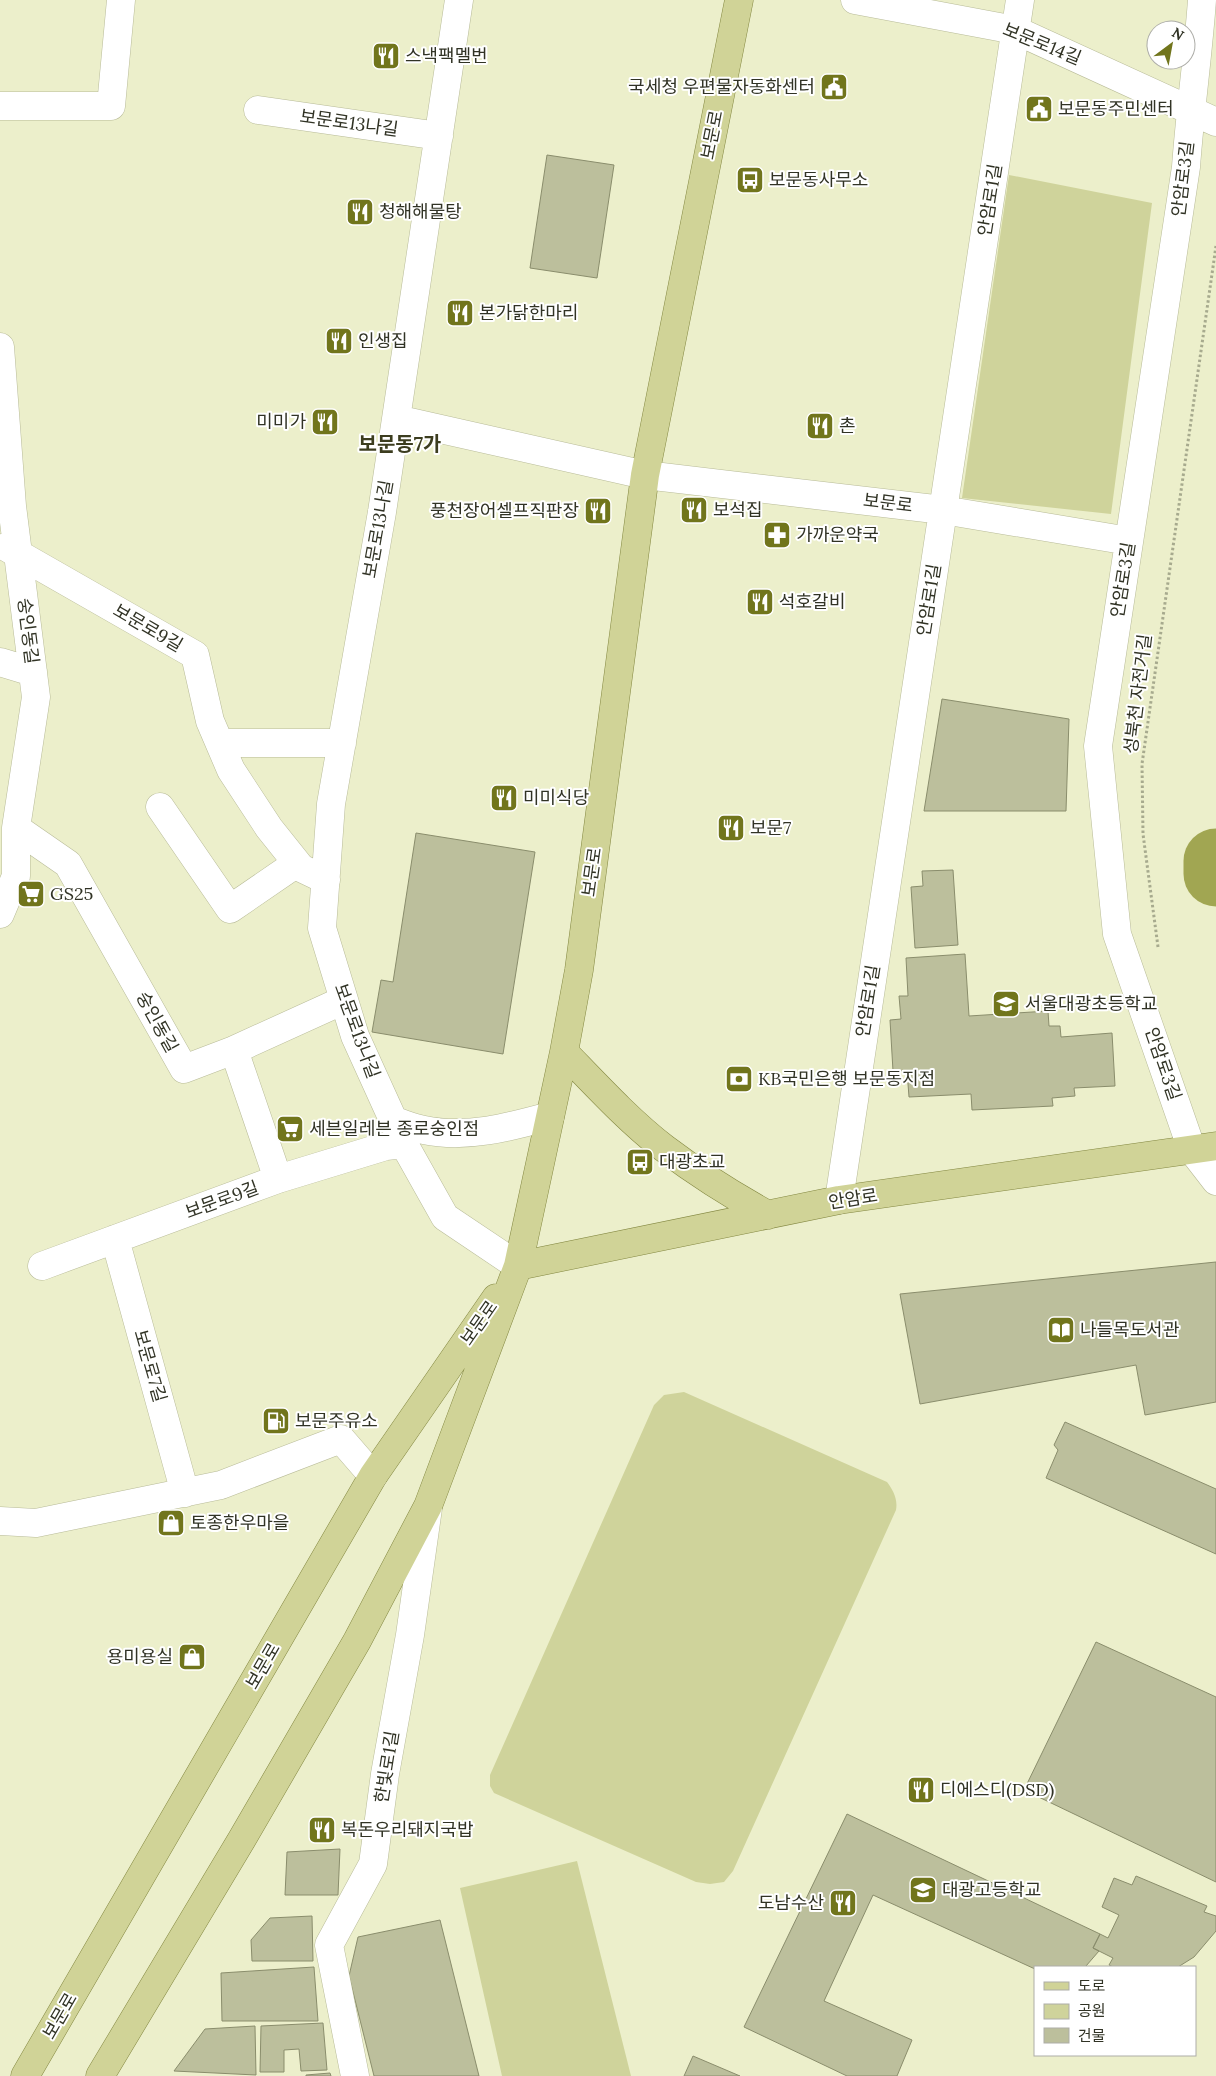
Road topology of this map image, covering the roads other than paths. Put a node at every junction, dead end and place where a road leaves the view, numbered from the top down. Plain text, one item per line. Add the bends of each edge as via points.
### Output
1 (121, 0) edge
2 (459, 0) edge
3 (739, 0) edge
4 (855, 0) edge
5 (1020, 0) edge
6 (1202, 0) edge
7 (1015, 30) junction
8 (0, 106) edge
9 (258, 110) dead end
10 (1190, 110) junction
11 (1216, 122) edge
12 (439, 136) junction
13 (0, 347) edge
14 (1, 386) edge
15 (396, 420) junction
16 (646, 475) junction
17 (943, 510) junction
18 (1129, 541) junction
19 (9, 548) edge
20 (0, 662) edge
21 (33, 672) junction
22 (220, 742) junction
23 (342, 744) junction
24 (160, 807) dead end
25 (16, 828) junction
26 (297, 863) junction
27 (326, 880) junction
28 (0, 914) edge
29 (344, 1000) junction
30 (234, 1050) junction
31 (564, 1052) junction
32 (550, 1116) junction
33 (399, 1132) junction
34 (1204, 1148) edge
35 (278, 1179) junction
36 (1216, 1181) edge
37 (839, 1200) junction
38 (768, 1215) junction
39 (115, 1239) junction
40 (42, 1266) dead end
41 (518, 1266) junction
42 (373, 1476) junction
43 (185, 1492) junction
44 (428, 1506) junction
45 (0, 1521) edge
46 (25, 2076) edge
47 (100, 2076) edge
48 (355, 2076) edge

1 - 8 street via 111,106
2 - 12 street, 보문로13나길
3 - 16 main road, 보문로
4 - 7 street, 보문로14길
5 - 7 street, 안암로1길
6 - 10 street, 안암로3길
7 - 10 street, 보문로14길
7 - 17 street, 안암로1길
9 - 12 street, 보문로13나길
10 - 11 street, 보문로14길
10 - 18 street, 안암로3길 via 1186,167
12 - 15 street, 보문로13나길
13 - 14 street, 숭인동길
14 - 19 street, 숭인동길
15 - 16 street, 보문로
15 - 23 street, 보문로13나길
16 - 17 street, 보문로
16 - 31 main road, 보문로 via 579,970
17 - 18 street, 보문로
17 - 37 street, 안암로1길
18 - 34 street, 안암로3길 via 1098,746 1117,934
19 - 21 street, 숭인동길
19 - 22 street, 보문로9길 via 195,655 210,721
20 - 21 street
21 - 25 street, 숭인동길 via 36,697
22 - 23 street
22 - 26 street, 보문로9길 via 237,779
23 - 27 street, 보문로13나길 via 331,804
24 - 26 street via 230,908
25 - 28 street, 숭인동길 via 16,876
25 - 30 street, 숭인동길 via 68,864 184,1069
26 - 27 street, 보문로9길
27 - 29 street, 보문로13나길 via 322,928
29 - 30 street
29 - 33 street, 보문로13나길 via 355,1036
30 - 35 street
31 - 32 main road, 보문로
31 - 38 main road via 608,1098 663,1147 730,1194
32 - 33 street via 482,1132
32 - 41 main road, 보문로
33 - 35 street, 보문로9길 via 386,1146
33 - 41 street, 보문로13나길 via 445,1217
34 - 36 street, 안암로3길
34 - 37 main road, 안암로
35 - 39 street, 보문로9길
37 - 38 main road, 안암로
38 - 41 main road, 안암로
39 - 40 street, 보문로9길
39 - 43 street, 보문로7길
41 - 42 main road, 보문로
41 - 44 main road, 보문로
42 - 43 street via 341,1439 221,1485
42 - 46 main road, 보문로
43 - 45 street via 36,1523
44 - 47 main road, 보문로 via 342,1667
44 - 48 street, 한빛로1길 via 373,1864 329,1946

